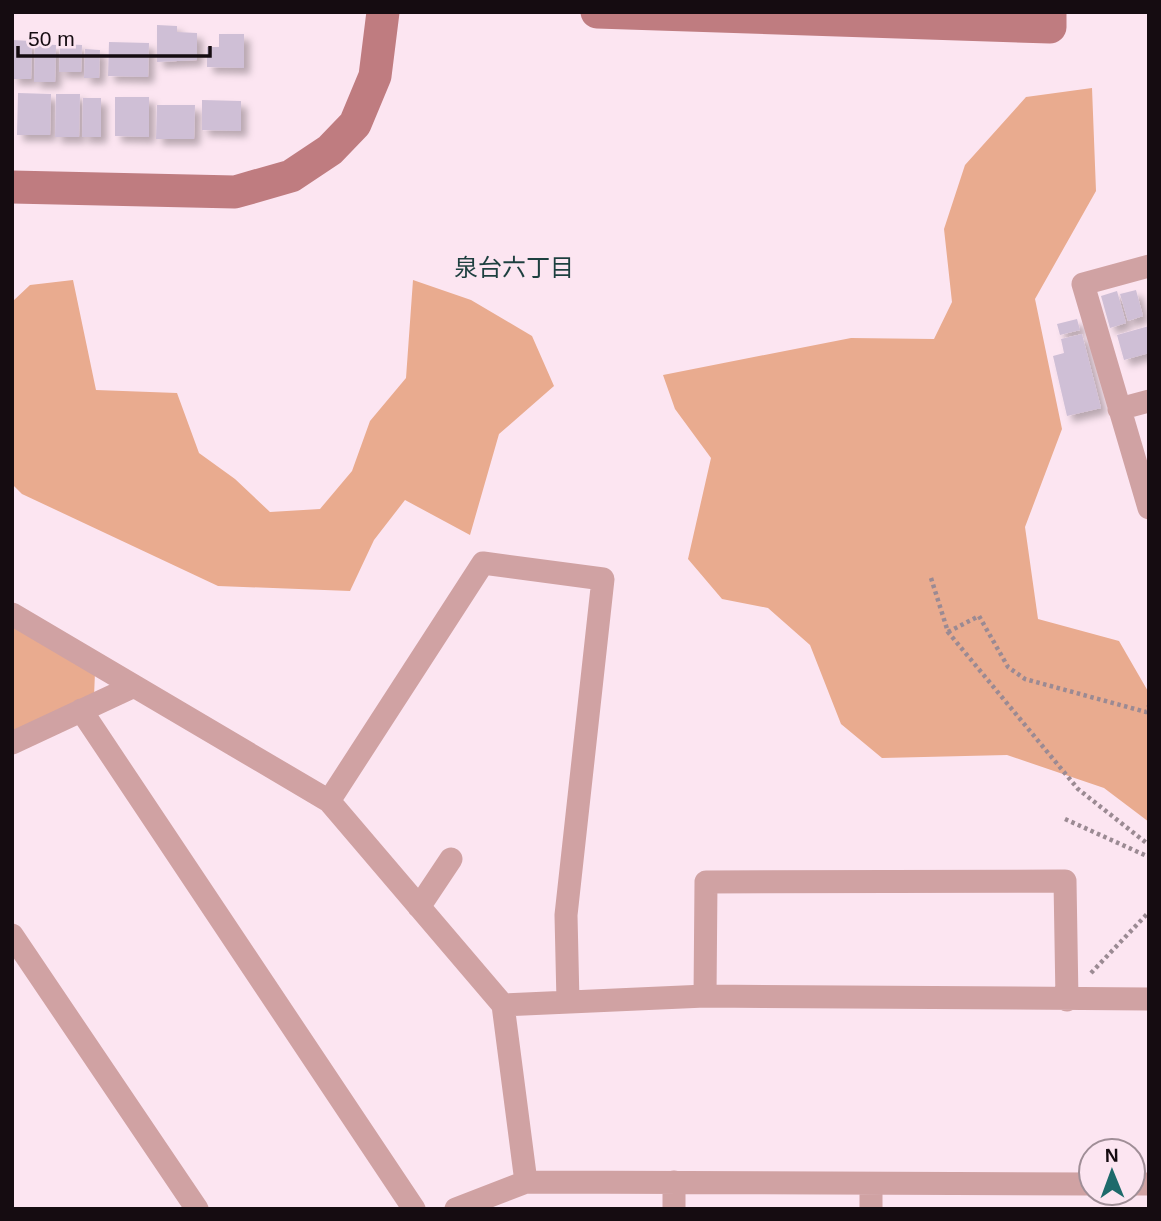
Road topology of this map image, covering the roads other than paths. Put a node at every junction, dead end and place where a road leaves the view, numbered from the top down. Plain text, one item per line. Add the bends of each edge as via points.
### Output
1 (383, 12) edge
2 (597, 12) edge
3 (1050, 12) edge
4 (12, 187) edge
5 (1149, 267) edge
6 (1149, 401) edge
7 (1119, 409) junction
8 (1145, 482) edge
9 (1149, 509) edge
10 (12, 614) edge
11 (132, 687) junction
12 (81, 710) junction
13 (12, 743) edge
14 (329, 801) junction
15 (452, 859) dead end
16 (419, 907) junction
17 (12, 935) edge
18 (705, 996) junction
19 (1149, 999) edge
20 (1067, 1000) junction
21 (568, 1002) junction
22 (503, 1005) junction
23 (526, 1182) junction
24 (674, 1182) junction
25 (871, 1184) junction
26 (1077, 1184) edge
27 (197, 1209) edge
28 (414, 1209) edge
29 (456, 1209) edge
30 (674, 1209) edge
31 (871, 1209) edge

1 - 4 street via 375,76 355,124 330,150 291,176 235,192
2 - 3 street via 1050,27
5 - 7 street via 1083,284
6 - 7 street
7 - 8 street
8 - 9 street
10 - 11 street
11 - 12 street
11 - 14 street
12 - 13 street
12 - 28 street
14 - 16 street
14 - 21 street via 483,563 603,579 566,915
15 - 16 street
16 - 22 street
17 - 27 street
18 - 20 street
18 - 20 street via 706,882 1065,881
18 - 21 street
19 - 20 street
21 - 22 street
22 - 23 street
23 - 24 street
23 - 29 street
24 - 25 street
24 - 30 street
25 - 26 street
25 - 31 street

